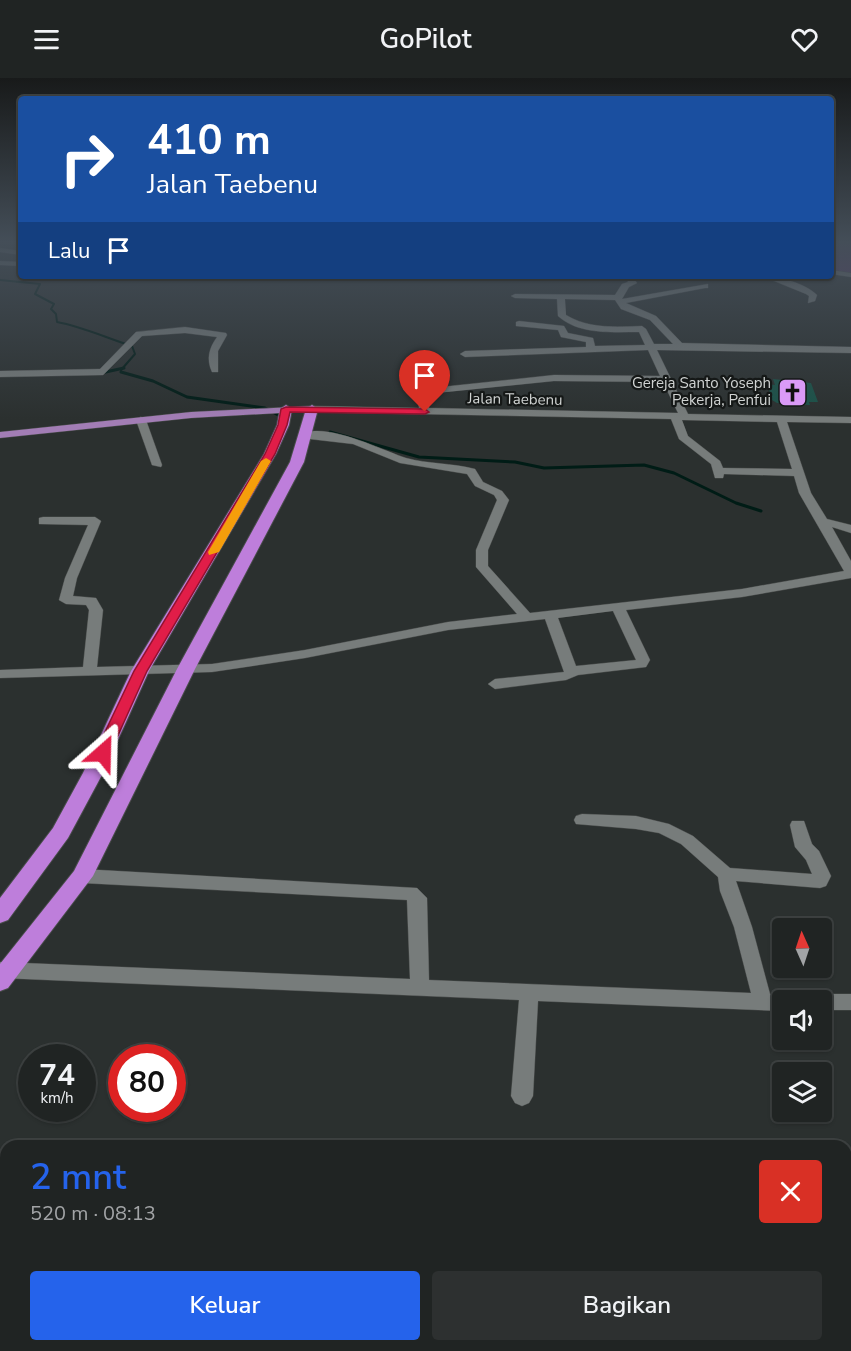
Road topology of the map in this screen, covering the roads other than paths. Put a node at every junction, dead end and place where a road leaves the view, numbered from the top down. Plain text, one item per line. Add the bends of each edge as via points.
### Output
1 (561, 300) edge
2 (619, 300) edge
3 (656, 320) junction
4 (519, 324) dead end
5 (613, 329) junction
6 (652, 346) junction
7 (680, 346) junction
8 (591, 349) junction
9 (851, 350) edge
10 (465, 354) dead end
11 (214, 370) dead end
12 (0, 374) edge
13 (668, 379) junction
14 (280, 409) junction
15 (312, 409) junction
16 (425, 412) junction
17 (681, 418) junction
18 (781, 419) junction
19 (141, 420) junction
20 (851, 420) edge
21 (0, 435) edge
22 (305, 436) junction
23 (157, 465) dead end
24 (799, 473) junction
25 (43, 521) dead end
26 (824, 521) junction
27 (851, 529) edge
28 (851, 573) edge
29 (618, 608) junction
30 (550, 615) junction
31 (527, 617) junction
32 (186, 669) junction
33 (140, 671) junction
34 (571, 671) junction
35 (90, 673) junction
36 (0, 674) edge
37 (495, 684) dead end
38 (582, 820) dead end
39 (798, 825) dead end
40 (726, 874) junction
41 (82, 876) junction
42 (0, 914) edge
43 (3, 974) edge
44 (420, 987) junction
45 (529, 994) junction
46 (832, 1002) edge
47 (851, 1002) edge
48 (763, 1004) junction
49 (772, 1004) edge
50 (522, 1096) dead end

1 - 5 street via 562,316 568,321
2 - 3 street
3 - 5 street
3 - 7 street
4 - 8 street via 561,328 564,335 590,340
5 - 6 street via 642,329
6 - 7 street
6 - 8 street
6 - 13 street
7 - 9 street
8 - 10 street via 501,358
11 - 12 street via 212,355 221,334 185,330 139,334 105,372
13 - 16 street via 554,378 422,392
13 - 17 street
14 - 15 main road, Jalan Taebenu
14 - 19 main road, Jalan Taebenu
14 - 33 highway via 283,425 265,463
15 - 16 street, Jalan Taebenu
15 - 22 highway
16 - 17 street, Jalan Taebenu
17 - 18 street, Jalan Taebenu
17 - 24 street via 683,437 719,466 719,474
18 - 20 street, Jalan Taebenu
18 - 24 street
19 - 21 main road, Jalan Taebenu
19 - 23 street
22 - 31 street via 355,441 404,461 471,471 479,484 498,493 503,500 480,560
22 - 32 highway via 297,462 271,513
24 - 26 street via 805,493
25 - 35 street via 95,521 66,600 91,601 96,610
26 - 27 street
26 - 28 street
28 - 29 street via 789,587
29 - 30 street
29 - 34 street via 643,660 641,664
30 - 31 street
30 - 34 street
31 - 32 street via 416,630 305,654
32 - 33 street
32 - 41 highway
33 - 35 street
33 - 42 highway via 61,833
34 - 37 street via 566,676
35 - 36 street
38 - 40 street via 653,825 671,831
39 - 40 street via 804,847 822,876 820,881
40 - 48 street
41 - 43 highway
41 - 44 street via 411,893 418,898 420,912
43 - 44 street
44 - 45 street
45 - 48 street
45 - 50 street
46 - 47 street
48 - 49 street

